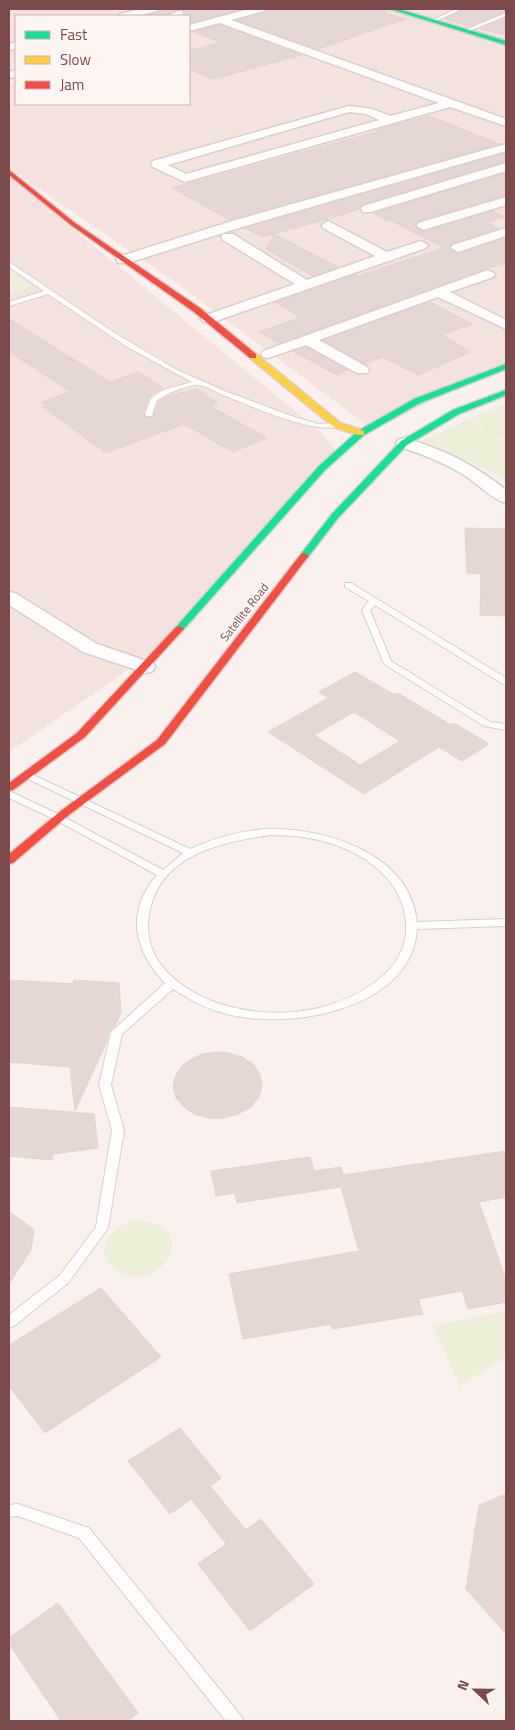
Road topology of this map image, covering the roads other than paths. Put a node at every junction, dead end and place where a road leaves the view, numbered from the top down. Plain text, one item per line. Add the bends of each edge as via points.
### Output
1 (153, 9) edge
2 (260, 9) edge
3 (393, 9) edge
4 (460, 9) edge
5 (506, 14) edge
6 (128, 15) edge
7 (222, 20) junction
8 (432, 20) junction
9 (190, 28) edge
10 (465, 31) junction
11 (506, 43) edge
12 (451, 103) junction
13 (389, 120) junction
14 (506, 123) edge
15 (506, 147) edge
16 (506, 167) edge
17 (9, 172) edge
18 (466, 180) junction
19 (506, 197) edge
20 (506, 201) edge
21 (368, 209) dead end
22 (328, 225) dead end
23 (423, 226) dead end
24 (506, 232) edge
25 (228, 237) dead end
26 (421, 245) dead end
27 (458, 248) dead end
28 (386, 257) junction
29 (123, 260) junction
30 (9, 264) edge
31 (488, 274) dead end
32 (305, 285) junction
33 (49, 292) junction
34 (439, 292) junction
35 (9, 304) edge
36 (208, 319) junction
37 (506, 325) edge
38 (308, 340) junction
39 (268, 354) dead end
40 (506, 366) edge
41 (362, 370) dead end
42 (198, 382) junction
43 (506, 392) edge
44 (149, 414) dead end
45 (337, 425) junction
46 (361, 432) junction
47 (404, 443) junction
48 (506, 498) edge
49 (348, 585) dead end
50 (9, 597) edge
51 (374, 601) junction
52 (146, 667) junction
53 (506, 682) edge
54 (506, 727) edge
55 (26, 775) junction
56 (9, 788) edge
57 (9, 794) edge
58 (81, 801) junction
59 (59, 818) junction
60 (190, 853) junction
61 (9, 860) edge
62 (163, 874) junction
63 (506, 923) edge
64 (413, 926) junction
65 (172, 983) junction
66 (9, 1322) edge
67 (12, 1509) edge
68 (236, 1721) edge

1 - 6 street
2 - 7 street
3 - 8 main road
4 - 8 lane
5 - 10 lane
7 - 9 street
7 - 12 street via 300,51
8 - 10 main road
10 - 11 main road
12 - 13 street
12 - 14 street
13 - 13 street via 185,178 157,164 349,109 368,111
15 - 29 street
16 - 18 street
17 - 29 main road
18 - 19 street
18 - 21 street
20 - 23 street
22 - 28 street
24 - 27 street
25 - 32 street
26 - 28 street
28 - 32 street
29 - 36 main road
30 - 33 lane
31 - 34 street
32 - 36 street
33 - 35 lane
33 - 42 lane via 109,334
34 - 37 street
34 - 38 street
36 - 45 main road
38 - 39 street
38 - 41 street
40 - 46 main road via 417,401
42 - 44 lane via 166,392 154,400
42 - 45 lane via 309,424
43 - 47 main road, Satellite Road via 456,412
45 - 46 main road
46 - 52 main road via 322,468
47 - 48 street via 449,459 483,478
47 - 58 main road, Satellite Road via 335,516 161,742
49 - 51 lane
50 - 52 street via 90,648
51 - 53 lane
51 - 54 lane via 366,610 387,662 487,724
52 - 55 main road via 81,735
55 - 56 main road
55 - 58 lane
57 - 59 lane
58 - 59 main road, Satellite Road
58 - 60 lane
59 - 61 main road, Satellite Road
59 - 62 lane
60 - 62 lane
60 - 64 lane via 228,838 270,832 313,835 353,848 385,868 406,895
62 - 65 lane via 146,899 141,928 150,957
63 - 64 lane
64 - 65 lane via 405,957 382,984 346,1005 310,1014 252,1016 208,1004
65 - 66 lane via 117,1032 104,1086 118,1130 102,1228 64,1278
67 - 68 lane via 84,1533

